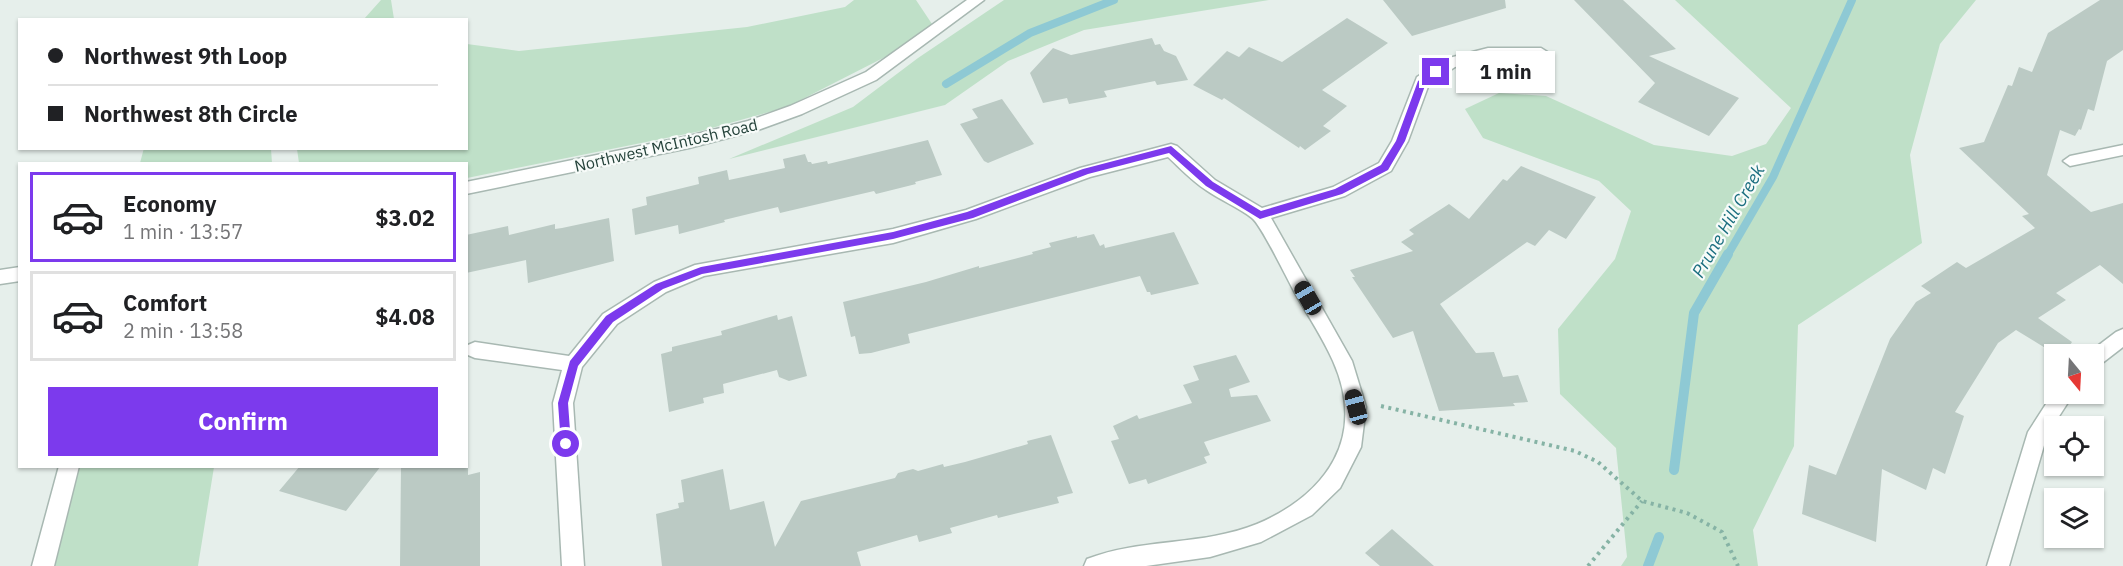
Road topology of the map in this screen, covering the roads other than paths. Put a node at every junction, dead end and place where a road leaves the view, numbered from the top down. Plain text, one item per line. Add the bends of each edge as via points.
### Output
1 (977, 0) edge
2 (1541, 53) dead end
3 (2123, 150) edge
4 (2070, 161) dead end
5 (468, 188) edge
6 (1260, 215) junction
7 (18, 274) edge
8 (0, 278) edge
9 (2122, 338) edge
10 (475, 350) dead end
11 (2104, 352) edge
12 (573, 364) junction
13 (2057, 404) edge
14 (68, 468) edge
15 (43, 566) edge
16 (573, 566) edge
17 (1095, 566) edge
18 (1998, 566) edge

1 - 5 street, Northwest McIntosh Road via 871,76 796,110 689,142
2 - 6 street via 1488,53 1450,63 1422,81 1400,141 1385,167 1339,192
3 - 4 lane
6 - 12 street via 1209,184 1171,150 1086,172 970,215 893,236 701,270 660,286 610,319
6 - 17 street via 1343,361 1356,407 1351,447 1333,482 1305,508 1261,532 1210,547
7 - 8 street
9 - 11 street
10 - 12 street
12 - 16 street via 563,403
13 - 18 street via 2038,432
14 - 15 street

